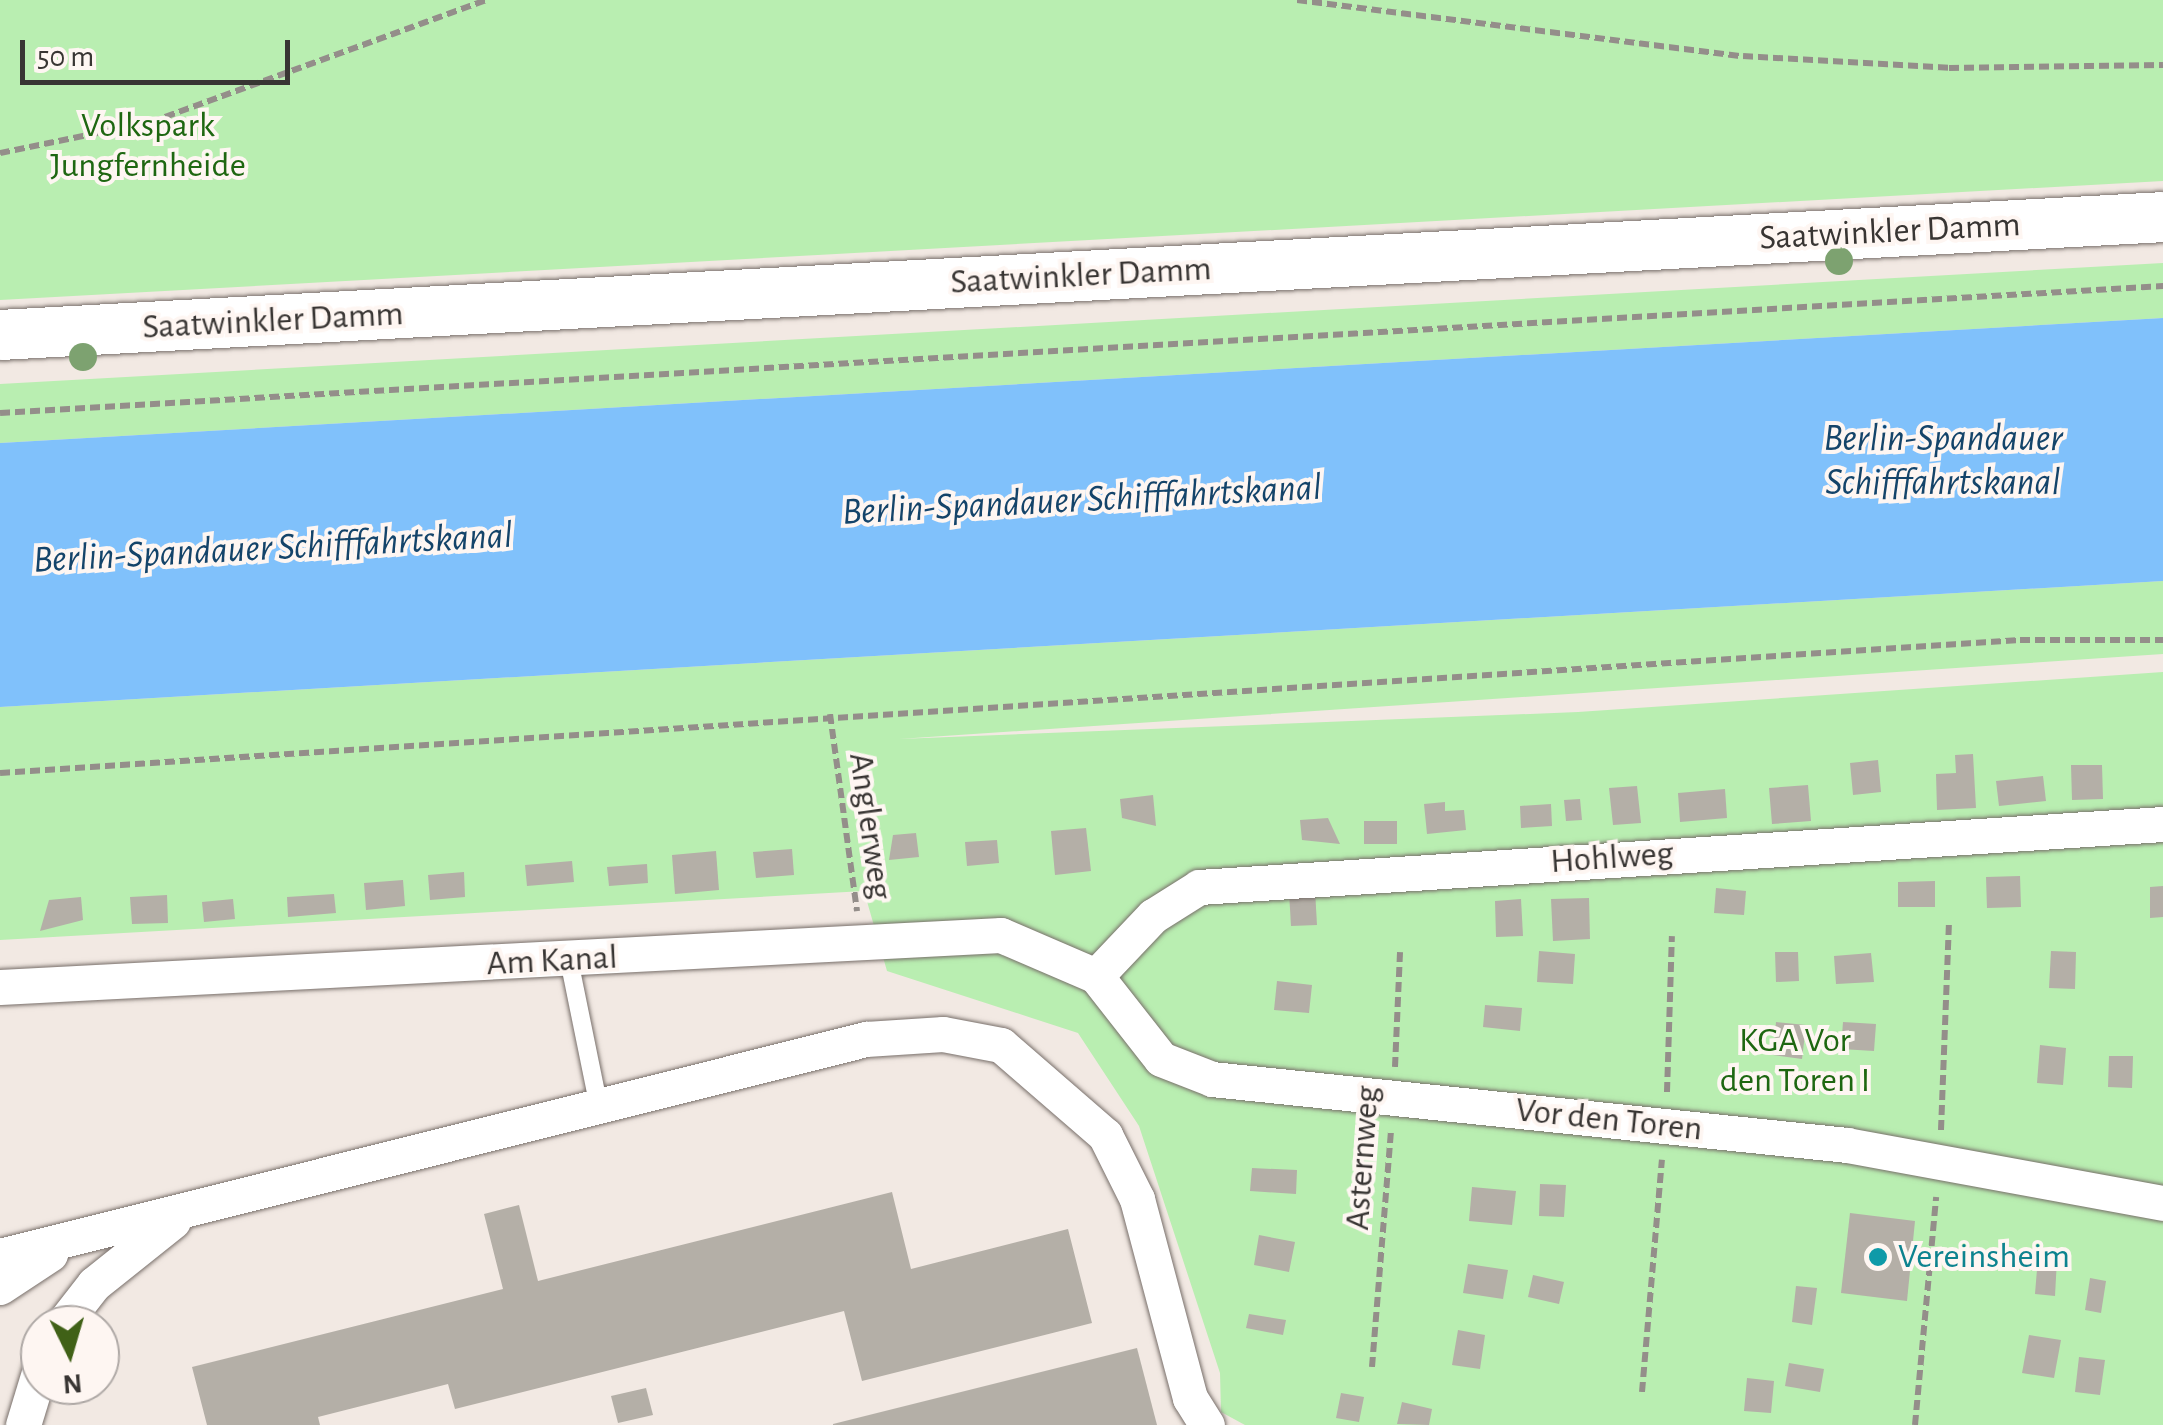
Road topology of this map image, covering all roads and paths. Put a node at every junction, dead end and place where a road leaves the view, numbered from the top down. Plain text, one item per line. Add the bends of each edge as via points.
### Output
1 (486, 0) edge
2 (1296, 0) edge
3 (2163, 65) edge
4 (0, 153) edge
5 (2163, 218) edge
6 (2163, 286) edge
7 (0, 336) edge
8 (0, 412) edge
9 (2163, 640) edge
10 (830, 714) junction
11 (0, 774) edge
12 (2163, 824) edge
13 (862, 944) junction
14 (1400, 952) dead end
15 (569, 960) junction
16 (1096, 976) junction
17 (0, 987) edge
18 (1394, 1098) junction
19 (599, 1108) junction
20 (227, 1198) junction
21 (2163, 1203) edge
22 (97, 1233) junction
23 (0, 1256) edge
24 (0, 1287) edge
25 (82, 1305) edge
26 (1372, 1368) dead end
27 (1207, 1425) edge

1 - 4 path via 151,122
2 - 3 path via 1743,56 1949,68
5 - 7 main road, Saatwinkler Damm
6 - 8 path
9 - 10 path via 2000,641
10 - 11 path
10 - 13 path, Anglerweg
12 - 16 street, Hohlweg via 1199,887 1153,916
13 - 15 street, Am Kanal
13 - 16 street, Am Kanal via 1001,935
14 - 18 path, Asternweg
15 - 17 street, Am Kanal
15 - 19 lane
16 - 18 street, Vor den Toren via 1160,1059 1212,1079
18 - 21 street, Vor den Toren via 1865,1148
18 - 26 path, Asternweg
19 - 20 street
19 - 27 street via 866,1039 943,1034 1001,1045 1104,1135 1137,1199 1190,1398
20 - 22 street
20 - 25 street via 158,1227
22 - 23 street
22 - 24 street

